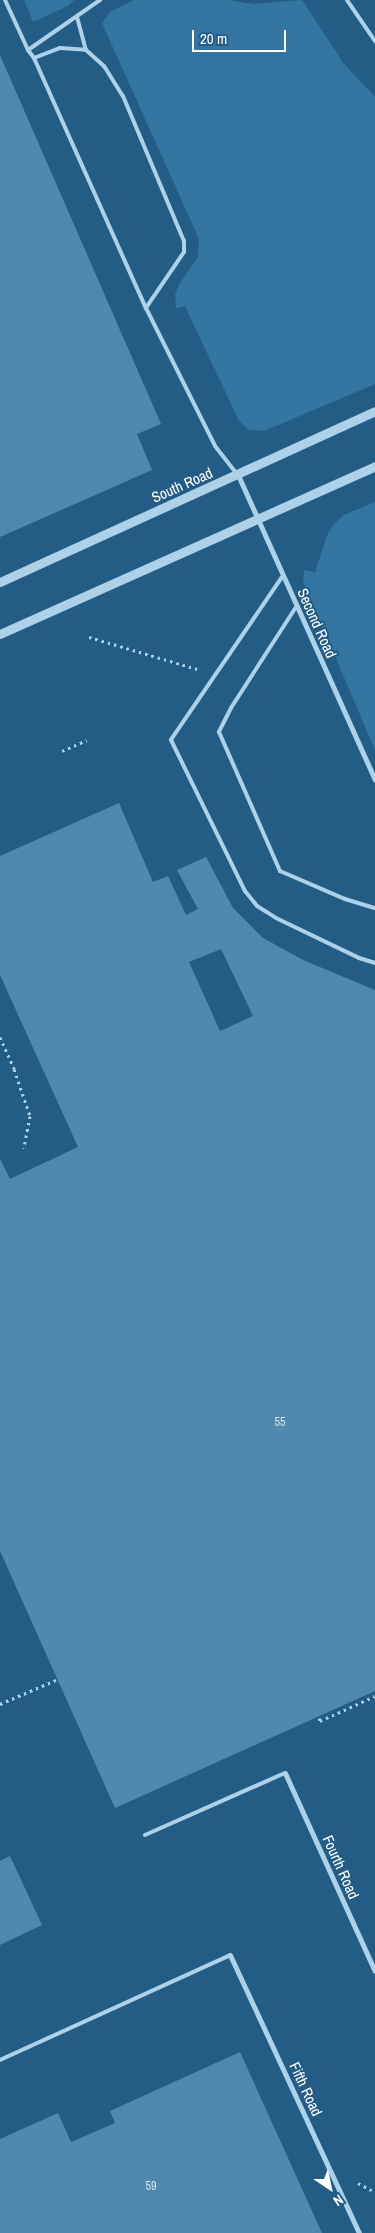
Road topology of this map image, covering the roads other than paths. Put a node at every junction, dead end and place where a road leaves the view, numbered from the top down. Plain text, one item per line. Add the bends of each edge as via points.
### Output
1 (5, 0) edge
2 (100, 0) edge
3 (348, 0) edge
4 (77, 17) junction
5 (375, 41) edge
6 (28, 50) junction
7 (86, 50) junction
8 (34, 58) junction
9 (146, 308) junction
10 (375, 411) edge
11 (375, 466) edge
12 (238, 475) junction
13 (256, 519) junction
14 (282, 577) junction
15 (0, 582) edge
16 (296, 607) junction
17 (0, 634) edge
18 (375, 780) edge
19 (375, 908) edge
20 (375, 963) edge
21 (285, 1773) joint
22 (145, 1835) dead end
23 (230, 1955) joint
24 (375, 1971) edge
25 (0, 2060) edge
26 (359, 2233) edge

1 - 6 lane
2 - 4 lane
3 - 5 lane
4 - 6 lane
4 - 7 lane
6 - 8 lane
7 - 8 lane via 60,48
7 - 9 lane via 104,66 123,96 184,241 184,252
8 - 9 lane
9 - 12 lane via 215,446
10 - 12 street, South Road
11 - 13 street
12 - 13 street, Second Road
12 - 15 street, South Road
13 - 14 street, Second Road
13 - 17 street
14 - 16 street, Second Road
14 - 20 lane via 172,740 245,891 257,906 294,927
16 - 18 street, Second Road
16 - 19 lane via 219,732 280,871 345,899
21 - 22 lane
21 - 24 street, Fourth Road
23 - 25 lane
23 - 26 street, Fifth Road

